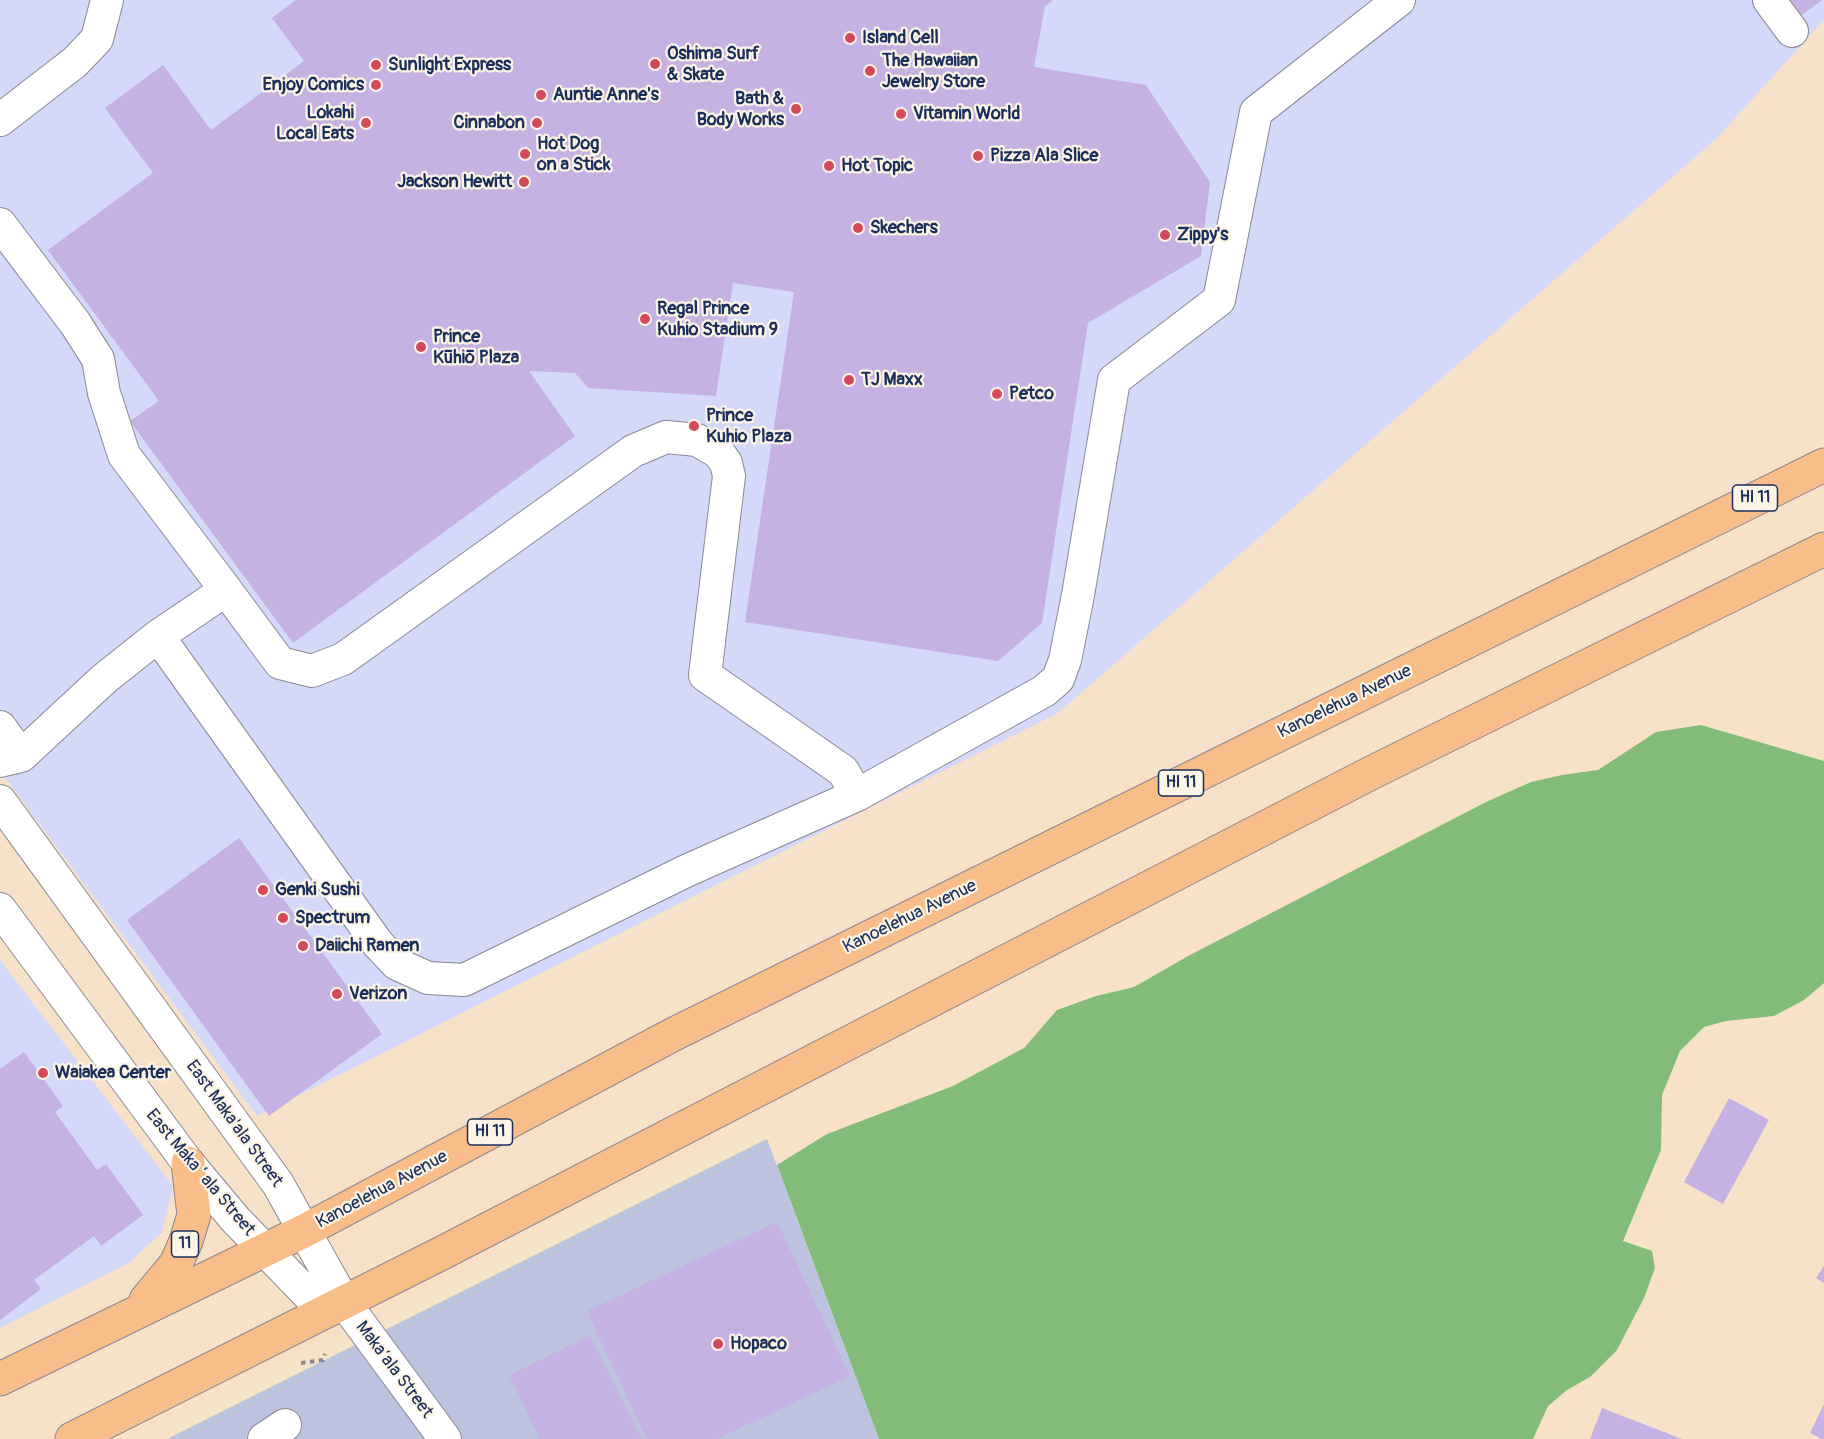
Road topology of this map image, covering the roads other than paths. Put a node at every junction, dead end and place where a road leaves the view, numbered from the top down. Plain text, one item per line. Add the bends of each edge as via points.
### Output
1 (107, 0) edge
2 (1398, 0) edge
3 (1769, 0) edge
4 (1792, 31) dead end
5 (0, 120) edge
6 (0, 224) edge
7 (1824, 465) edge
8 (1824, 549) edge
9 (225, 590) junction
10 (158, 636) junction
11 (0, 727) edge
12 (10, 758) edge
13 (857, 795) junction
14 (0, 801) edge
15 (0, 909) edge
16 (188, 1164) junction
17 (306, 1230) junction
18 (264, 1250) junction
19 (334, 1306) junction
20 (137, 1311) junction
21 (0, 1379) edge
22 (439, 1437) edge
23 (72, 1439) edge

1 - 5 street via 97,39 75,62
2 - 13 street via 1256,112 1219,300 1114,380 1078,595 1058,679 1044,691
3 - 4 street
6 - 9 street via 98,359 104,393 124,455
7 - 17 highway, Kanoelehua Avenue / HI 11 via 685,1029
8 - 19 highway via 1371,773
9 - 10 street
9 - 13 street via 280,663 312,671 343,659 633,451 666,437 697,440 718,452 729,476 705,675 843,771
10 - 12 street
10 - 13 street via 378,944 397,964 428,978 464,980 686,872
11 - 12 street
14 - 17 street, East Maka'ala Street via 278,1184
15 - 16 street, East Makaʻala Street
16 - 18 street, East Makaʻala Street
16 - 20 highway, 11 via 194,1215 186,1241 176,1264
17 - 18 highway, Kanoelehua Avenue / HI 11
17 - 19 street, East Maka'ala Street
18 - 19 street, East Makaʻala Street
18 - 20 highway, Kanoelehua Avenue / HI 11
19 - 22 street, Maka‘ala Street
19 - 23 highway
20 - 21 highway, Kanoelehua Avenue / HI 11

